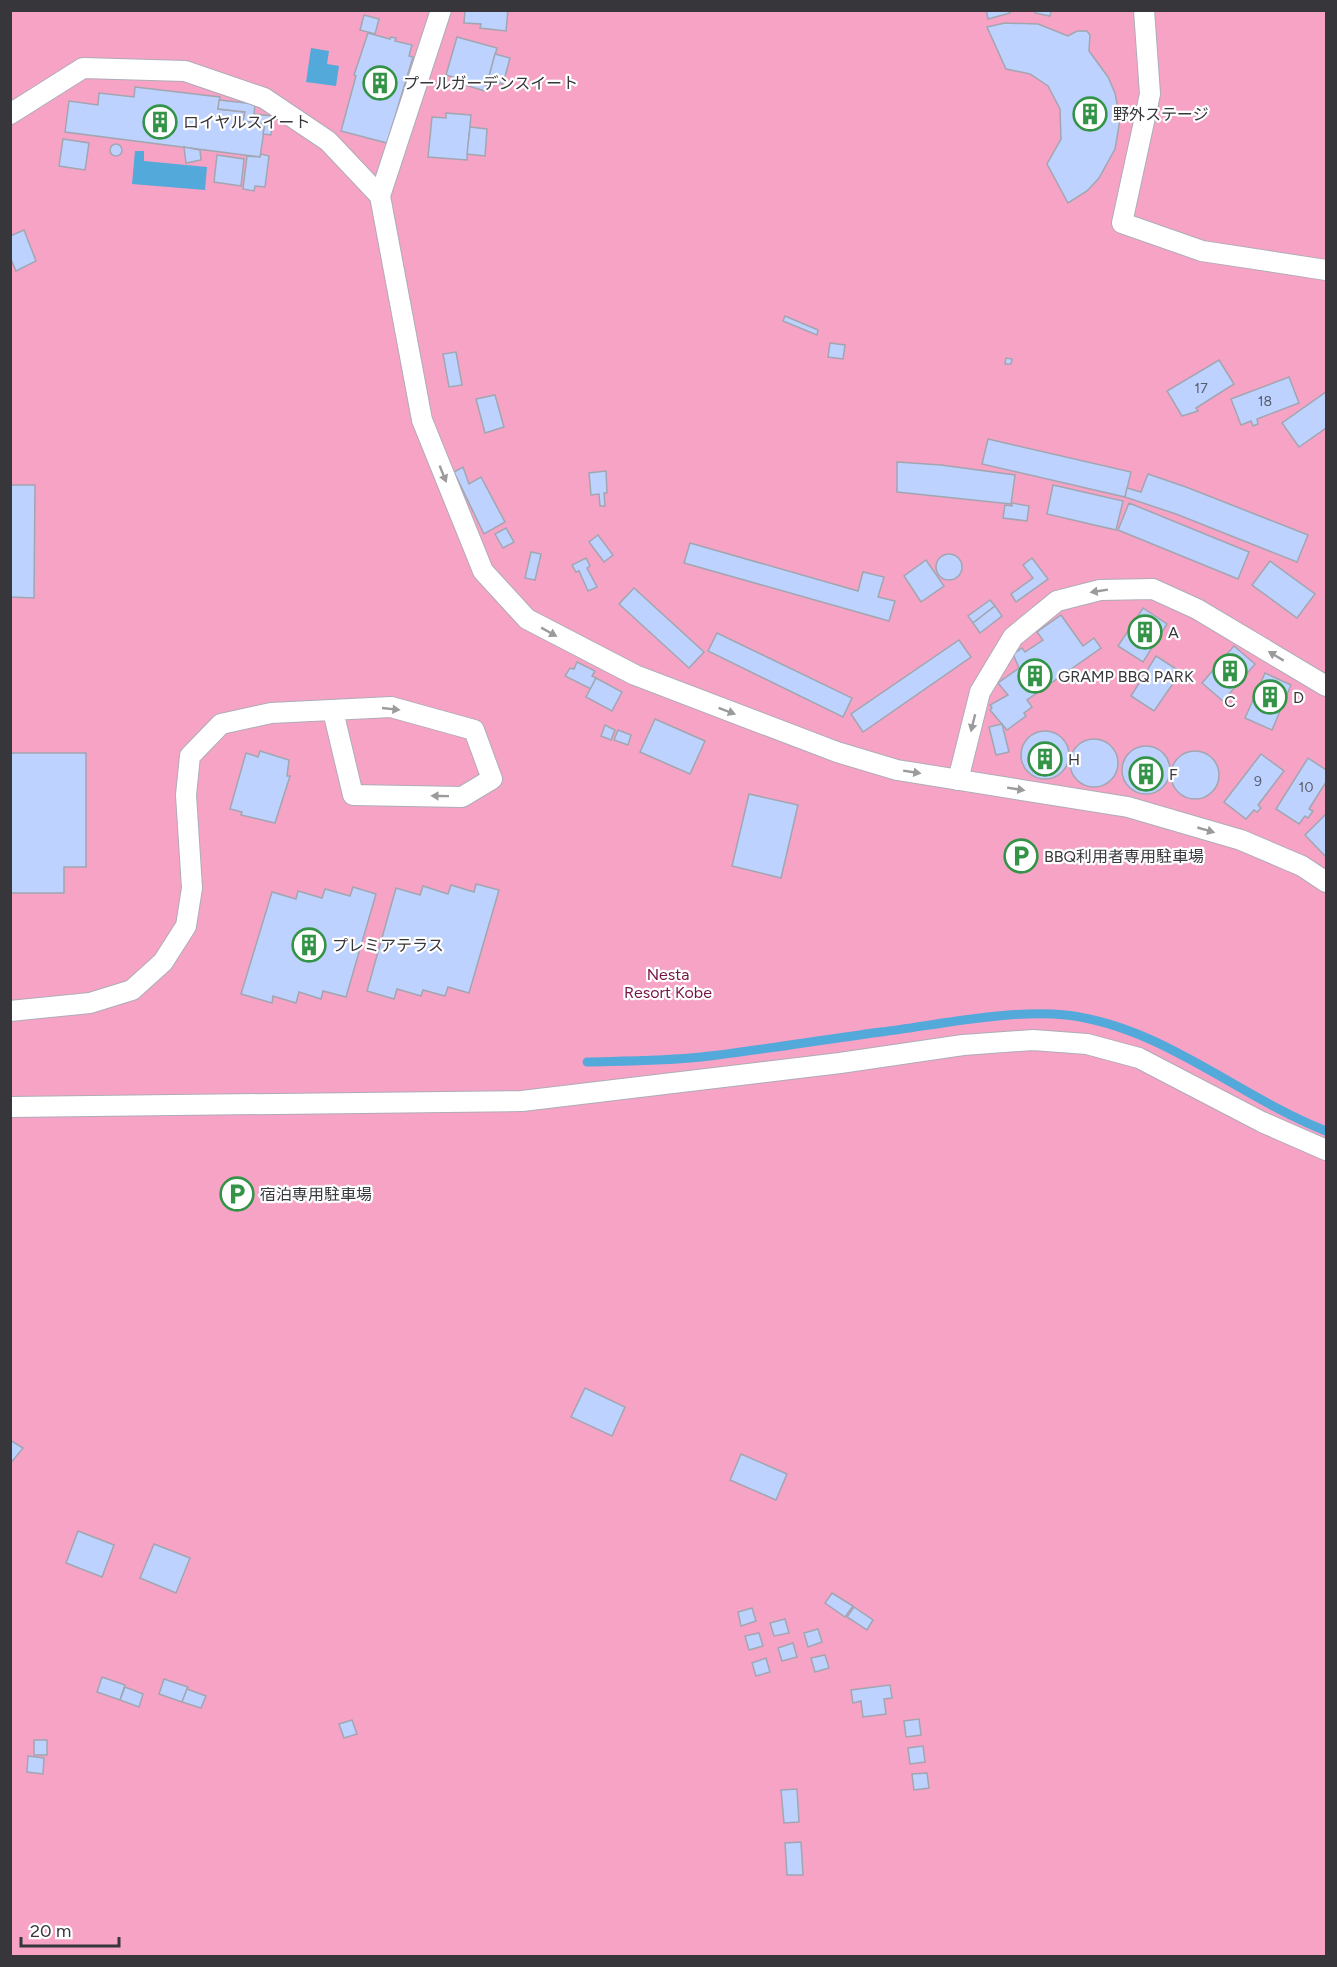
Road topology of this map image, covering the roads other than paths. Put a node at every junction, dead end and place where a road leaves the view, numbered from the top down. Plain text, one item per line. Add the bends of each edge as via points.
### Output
1 (441, 10) edge
2 (1144, 10) edge
3 (10, 114) edge
4 (380, 196) junction
5 (1326, 270) edge
6 (1326, 686) edge
7 (333, 711) junction
8 (958, 780) junction
9 (1326, 882) edge
10 (10, 1011) edge
11 (10, 1107) edge
12 (1326, 1150) edge

1 - 4 lane
2 - 5 lane via 1150,94 1122,223 1202,251
3 - 4 lane via 83,68 185,71 264,98 328,141
4 -> 8 lane via 422,420 483,571 526,619 635,675 751,720 897,770
6 -> 8 lane via 1197,609 1153,589 1100,590 1057,601 1013,638 980,692
7 -> 7 lane via 391,707 474,730 492,778 462,797 353,795
7 - 10 lane via 271,713 221,724 190,756 186,795 192,888 186,926 163,962 132,990 100,1000
8 -> 9 lane via 1128,807 1241,840 1302,866
11 - 12 lane via 522,1101 963,1045 1033,1040 1087,1044 1139,1058 1262,1122

